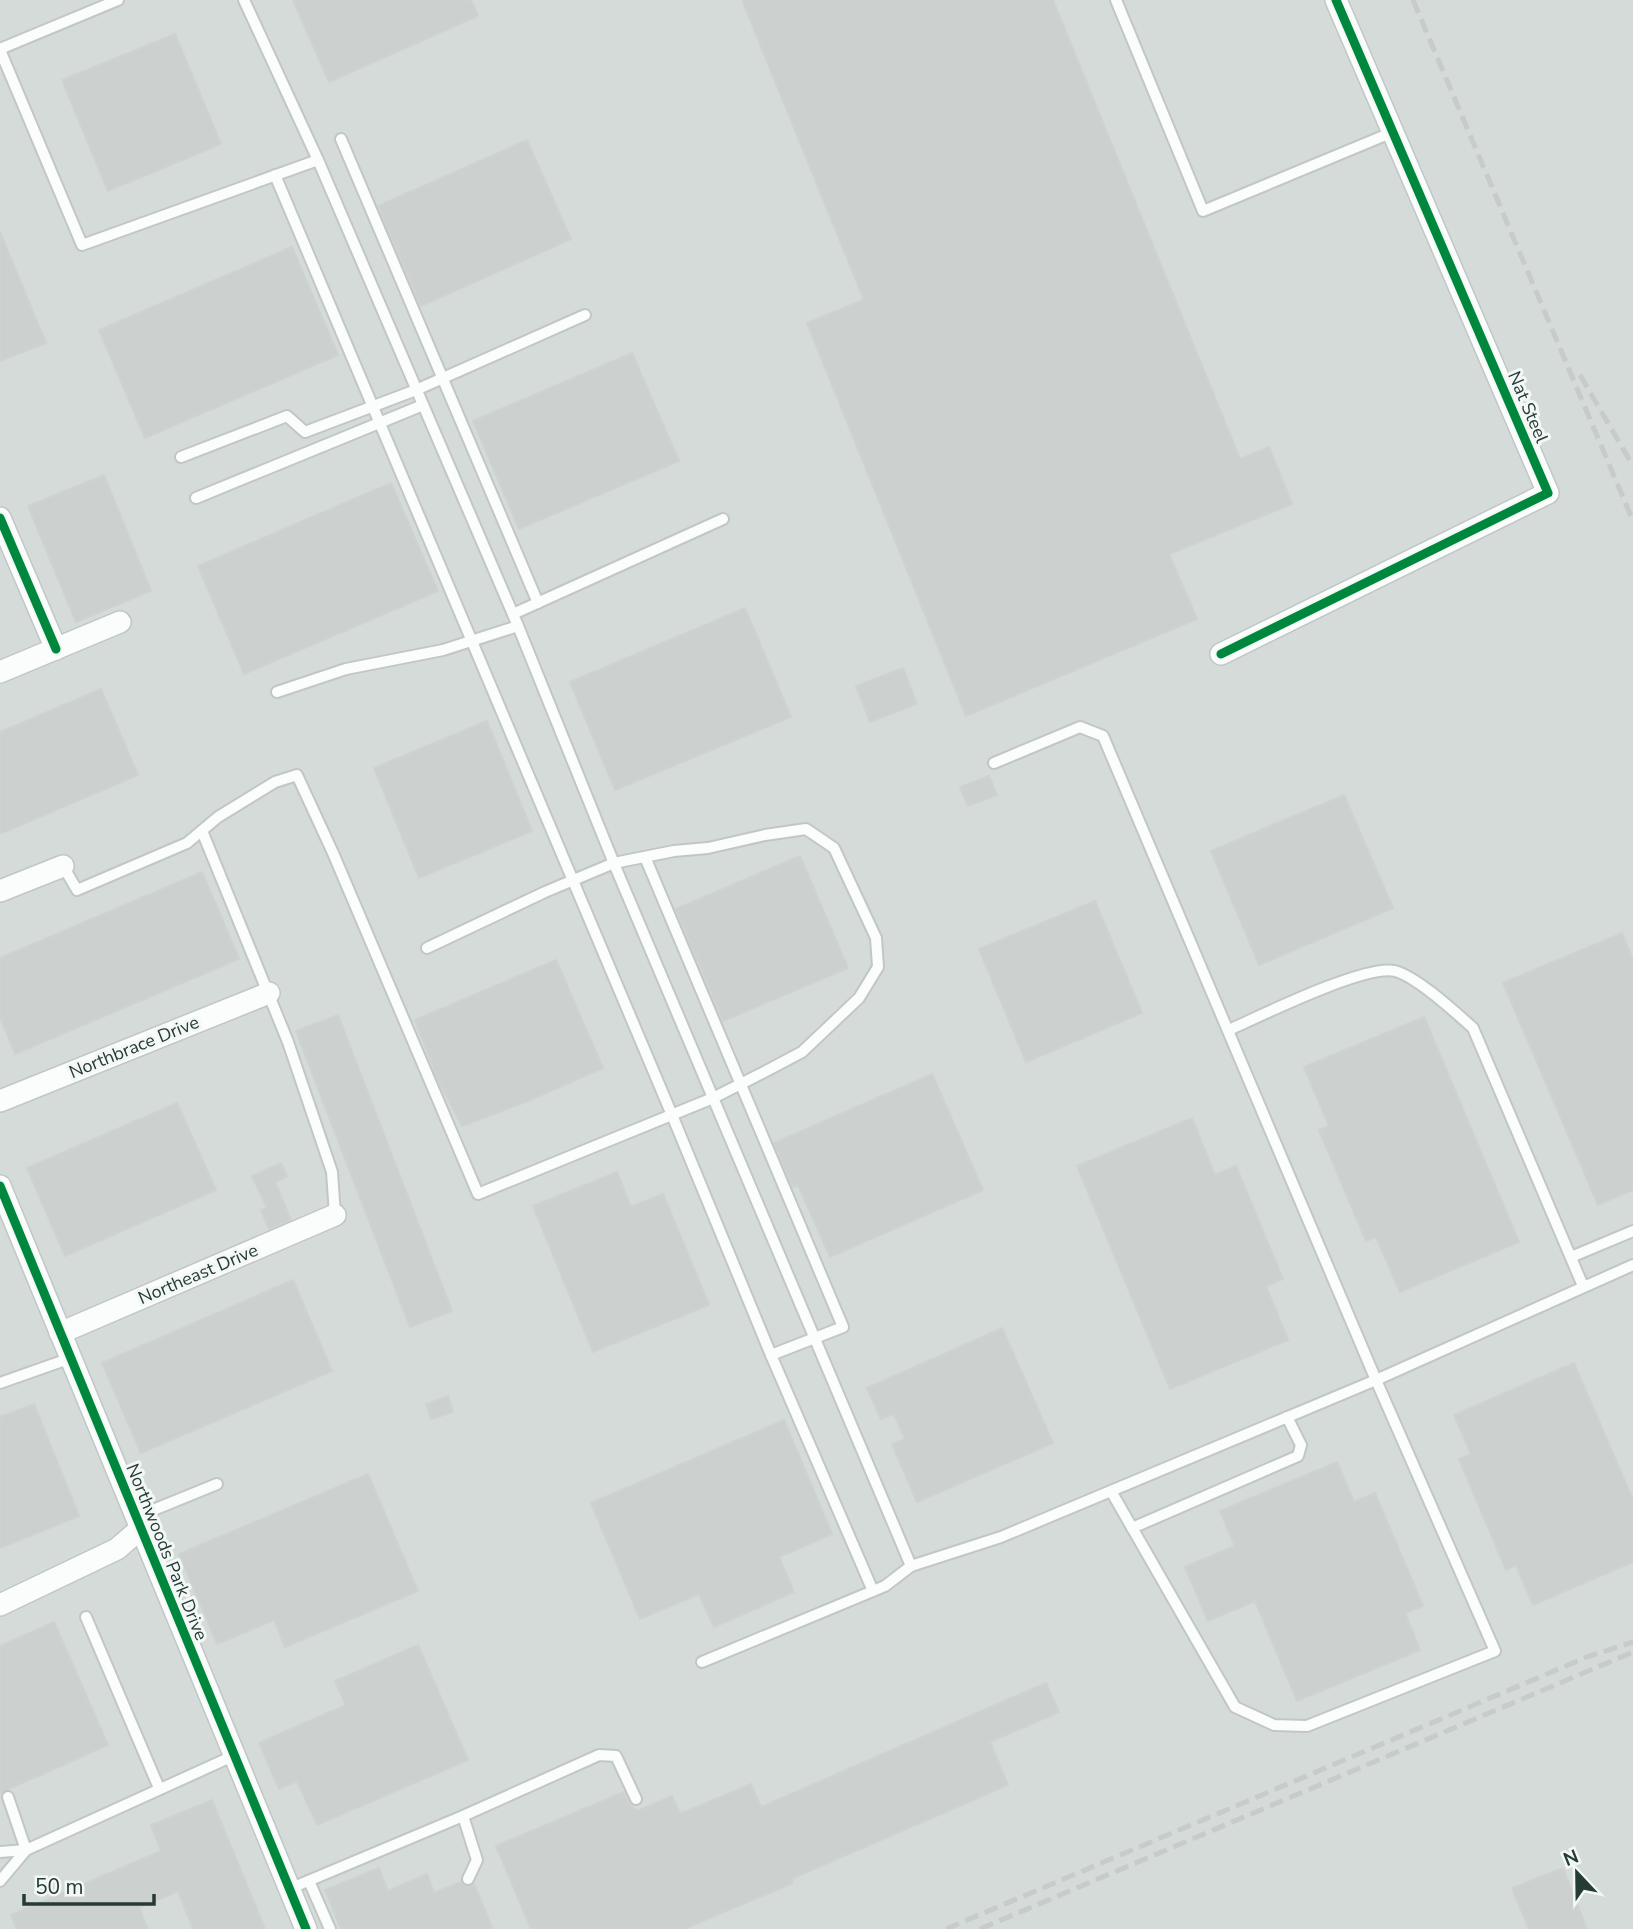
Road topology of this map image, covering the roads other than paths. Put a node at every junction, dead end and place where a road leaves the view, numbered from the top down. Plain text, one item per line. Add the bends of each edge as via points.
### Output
1 (118, 0) edge
2 (244, 0) edge
3 (1116, 0) edge
4 (1336, 0) edge
5 (0, 50) edge
6 (1393, 132) junction
7 (341, 139) dead end
8 (318, 160) junction
9 (275, 175) junction
10 (585, 315) dead end
11 (442, 378) junction
12 (416, 390) junction
13 (423, 405) junction
14 (372, 407) junction
15 (379, 423) junction
16 (181, 457) dead end
17 (196, 498) dead end
18 (0, 518) edge
19 (723, 519) dead end
20 (6, 548) edge
21 (538, 603) junction
22 (513, 614) junction
23 (120, 622) dead end
24 (518, 626) junction
25 (471, 641) junction
26 (56, 649) junction
27 (1221, 654) dead end
28 (0, 672) edge
29 (277, 692) dead end
30 (995, 763) dead end
31 (202, 831) junction
32 (645, 857) junction
33 (614, 863) junction
34 (63, 866) joint
35 (571, 881) junction
36 (0, 891) edge
37 (427, 948) dead end
38 (269, 993) junction
39 (1229, 1030) junction
40 (739, 1084) junction
41 (713, 1098) junction
42 (0, 1101) edge
43 (672, 1115) junction
44 (0, 1186) edge
45 (335, 1215) joint
46 (1633, 1231) edge
47 (1572, 1257) junction
48 (1633, 1265) edge
49 (1583, 1286) junction
50 (60, 1333) junction
51 (814, 1338) junction
52 (771, 1355) junction
53 (71, 1358) junction
54 (1376, 1380) junction
55 (0, 1383) edge
56 (1287, 1417) junction
57 (218, 1484) dead end
58 (1111, 1491) junction
59 (138, 1523) junction
60 (1132, 1528) junction
61 (911, 1566) junction
62 (873, 1591) junction
63 (0, 1605) edge
64 (86, 1616) dead end
65 (702, 1662) dead end
66 (233, 1756) junction
67 (159, 1788) junction
68 (8, 1797) dead end
69 (636, 1799) dead end
70 (463, 1816) junction
71 (26, 1850) junction
72 (0, 1852) edge
73 (468, 1879) dead end
74 (0, 1881) edge
75 (299, 1885) junction
76 (306, 1929) edge
77 (330, 1929) edge

1 - 5 lane
2 - 8 lane
3 - 6 lane via 1203,211
4 - 6 street, Nat Steel
5 - 9 lane via 82,245
6 - 27 street, Nat Steel via 1548,493
7 - 11 lane
8 - 9 lane
8 - 12 lane
9 - 14 lane
10 - 11 lane
11 - 12 lane
11 - 21 lane
12 - 13 lane
12 - 14 lane
13 - 15 lane
13 - 22 lane
14 - 15 lane
14 - 16 lane via 305,432 287,416
15 - 17 lane
15 - 25 lane
18 - 20 street
19 - 21 lane
20 - 26 street
21 - 22 lane
22 - 24 lane
23 - 26 street
24 - 25 lane
24 - 33 lane
25 - 29 lane via 346,669
25 - 35 lane
26 - 28 street
30 - 39 lane via 1080,727 1103,736
31 - 34 lane via 187,843 76,890
31 - 38 lane
31 - 43 lane via 275,782 297,775 478,1194
32 - 33 lane
32 - 40 lane
32 - 40 lane via 806,829 834,848 876,938 878,967 859,998 802,1052
33 - 35 lane
33 - 41 lane
34 - 36 street
35 - 37 lane
35 - 43 lane
38 - 42 street, Northbrace Drive
38 - 45 lane via 332,1172
39 - 47 lane via 1375,971 1395,971 1410,979 1473,1028
39 - 54 lane
40 - 41 lane
40 - 51 lane via 843,1327
41 - 43 lane
41 - 51 lane
43 - 52 lane
44 - 50 street, Northwoods Park Drive
45 - 50 street, Northeast Drive
46 - 47 lane
47 - 49 lane
48 - 49 lane
49 - 54 lane
50 - 53 street, Northwoods Park Drive
51 - 52 lane
51 - 61 lane
52 - 62 lane
53 - 55 lane
53 - 59 street, Northwoods Park Drive
54 - 56 lane
54 - 60 lane via 1495,1651 1307,1726 1274,1725 1235,1707
56 - 58 lane
56 - 60 lane via 1300,1446 1298,1456
57 - 59 lane
58 - 60 lane
58 - 61 lane via 1001,1537
59 - 63 street via 117,1549
59 - 66 street, Northwoods Park Drive
61 - 62 lane
62 - 65 lane
64 - 67 lane
66 - 67 lane
66 - 75 street, Northwoods Park Drive
67 - 71 lane
68 - 71 lane
69 - 70 lane via 616,1756 599,1755
70 - 73 lane via 477,1860
70 - 75 lane
71 - 72 lane
71 - 74 lane
75 - 76 street, Northwoods Park Drive
75 - 77 lane

